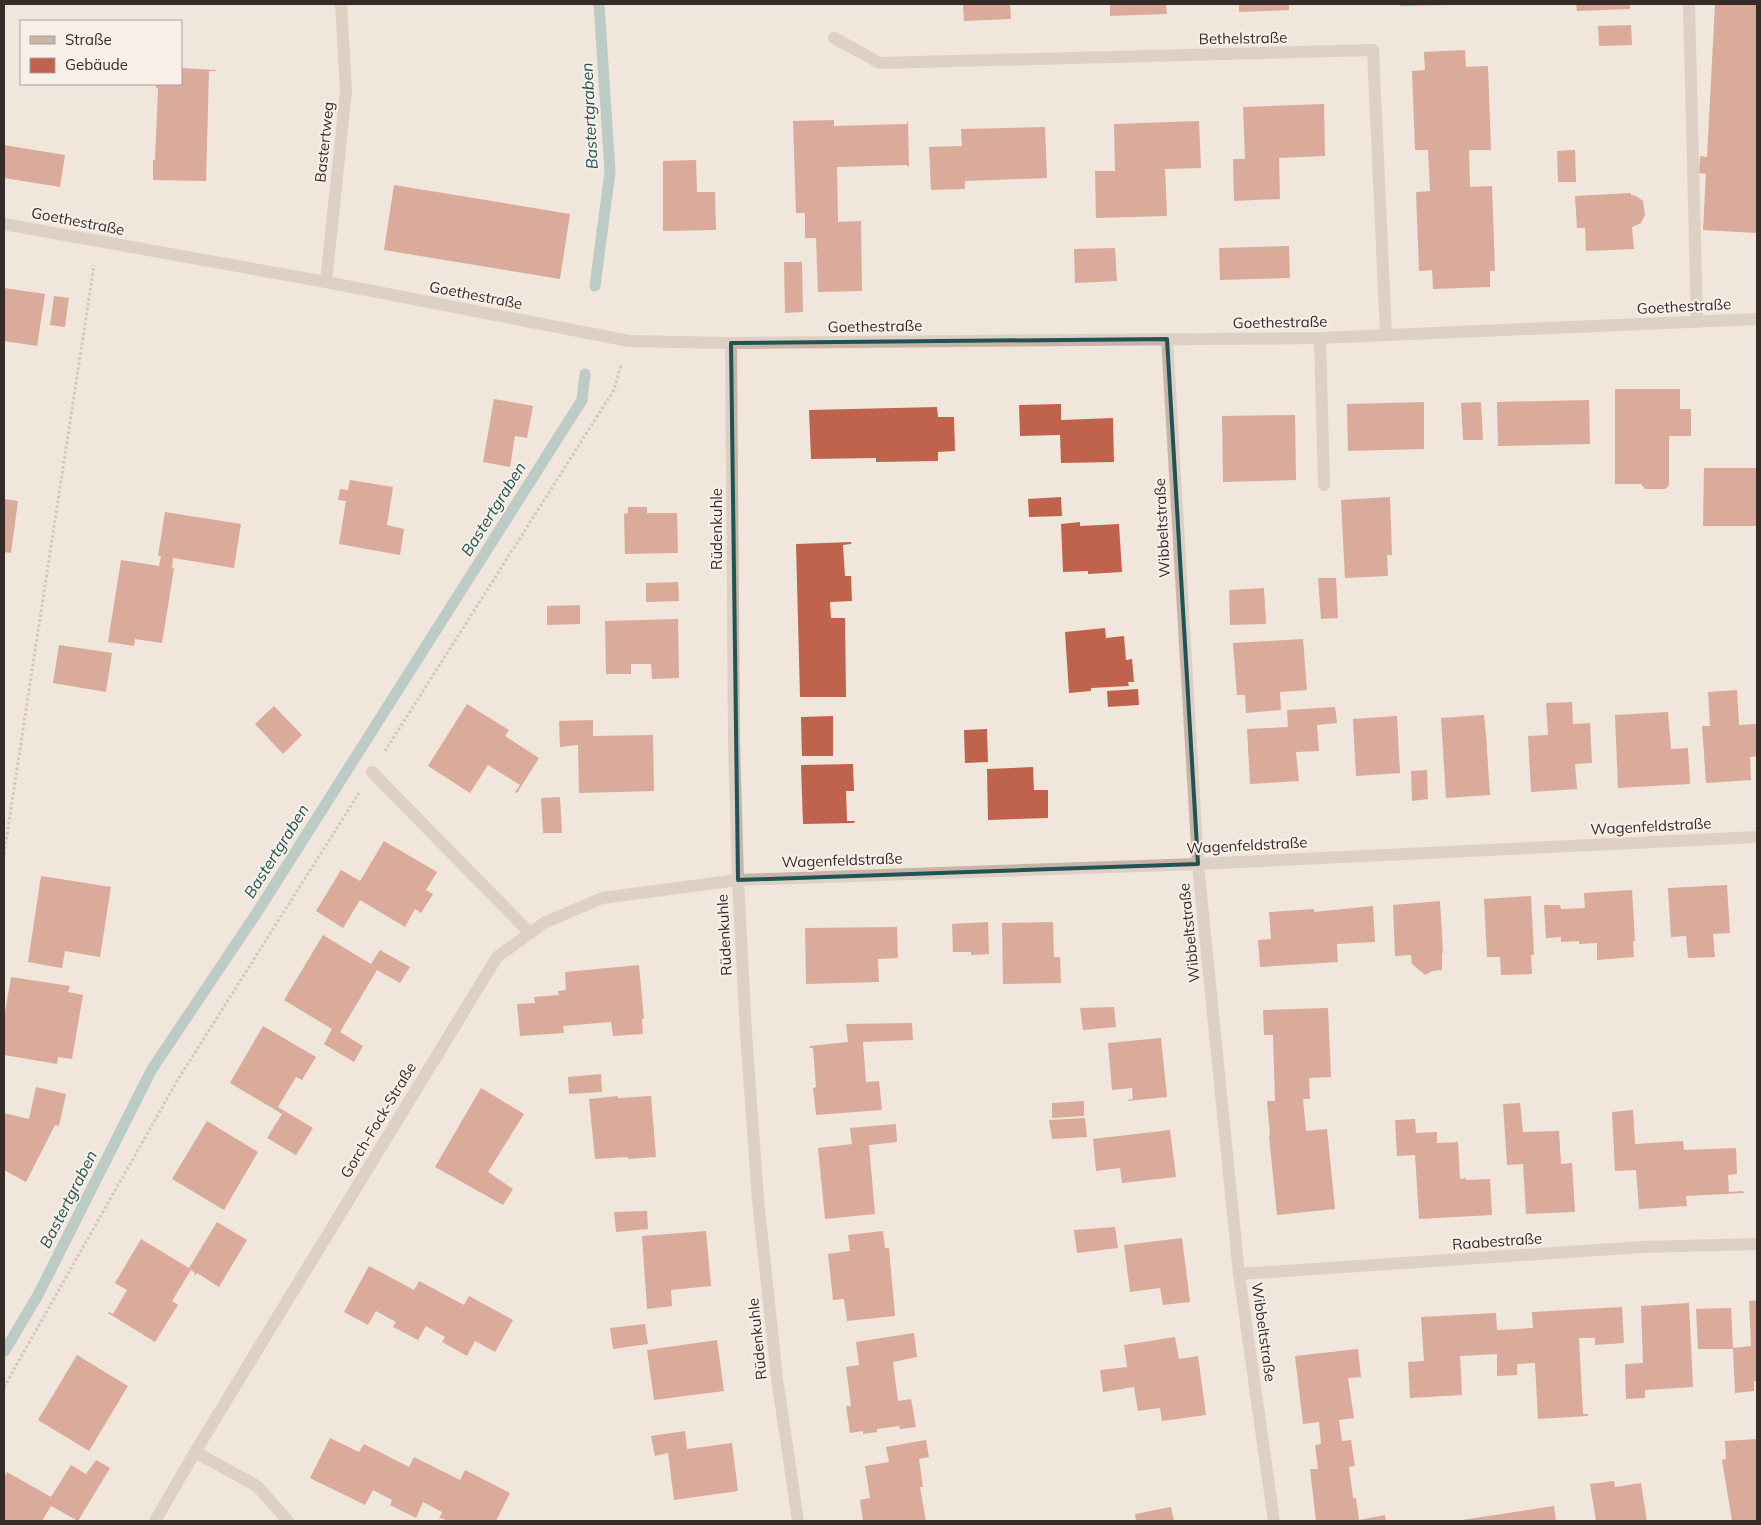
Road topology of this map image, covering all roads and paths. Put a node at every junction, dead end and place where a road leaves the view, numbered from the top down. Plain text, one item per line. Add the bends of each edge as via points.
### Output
1 (342, 4) edge
2 (1689, 4) edge
3 (834, 38) dead end
4 (4, 224) edge
5 (97, 242) junction
6 (326, 282) junction
7 (1757, 319) edge
8 (1697, 322) junction
9 (1386, 335) junction
10 (1320, 338) junction
11 (1167, 339) junction
12 (629, 341) junction
13 (731, 344) junction
14 (1324, 485) dead end
15 (372, 772) junction
16 (1757, 837) edge
17 (4, 854) edge
18 (1198, 864) junction
19 (738, 880) junction
20 (530, 933) junction
21 (1757, 1244) edge
22 (1239, 1274) junction
23 (4, 1387) edge
24 (195, 1452) junction
25 (155, 1521) edge
26 (288, 1521) edge
27 (798, 1521) edge
28 (1274, 1521) edge

1 - 6 street, Bastertweg via 346,90
2 - 8 street
3 - 9 street, Bethelstraße via 880,63 1374,50
4 - 5 street, Goethestraße
5 - 6 street, Goethestraße
5 - 17 path
6 - 12 street, Goethestraße
7 - 8 street, Goethestraße
8 - 9 street, Goethestraße
9 - 10 street, Goethestraße
10 - 11 street, Goethestraße
10 - 14 street
11 - 13 street, Goethestraße
11 - 18 street, Wibbeltstraße
12 - 13 street, Goethestraße
12 - 15 path via 614,390
13 - 19 street, Rüdenkuhle
15 - 20 street
15 - 23 path via 177,1081
16 - 18 street, Wagenfeldstraße
18 - 19 street, Wagenfeldstraße
18 - 22 street, Wibbeltstraße
19 - 20 street, Gorch-Fock-Straße via 602,898 544,923
19 - 27 street, Rüdenkuhle via 758,1200 777,1378
20 - 24 street, Gorch-Fock-Straße via 497,957
21 - 22 street, Raabestraße via 1642,1248
22 - 28 street, Wibbeltstraße
24 - 25 street, Gorch-Fock-Straße
24 - 26 street via 257,1486

